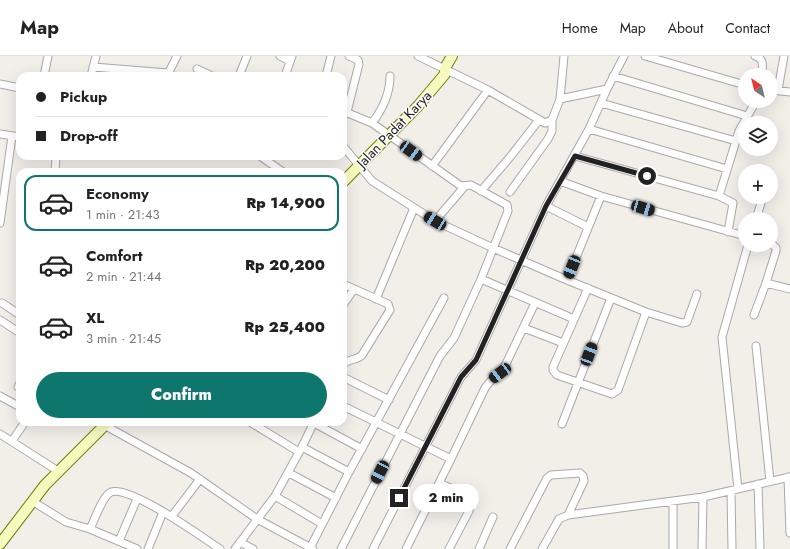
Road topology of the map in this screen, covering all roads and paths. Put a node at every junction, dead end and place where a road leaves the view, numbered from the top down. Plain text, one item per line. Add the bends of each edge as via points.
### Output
1 (48, 56) edge
2 (96, 56) edge
3 (177, 56) edge
4 (247, 56) edge
5 (280, 56) edge
6 (331, 56) edge
7 (349, 56) edge
8 (418, 56) edge
9 (452, 56) edge
10 (564, 56) edge
11 (624, 56) edge
12 (645, 56) edge
13 (755, 56) edge
14 (784, 56) edge
15 (291, 58) edge
16 (93, 67) junction
17 (762, 68) edge
18 (197, 69) dead end
19 (445, 71) junction
20 (45, 72) edge
21 (91, 72) edge
22 (147, 72) edge
23 (169, 72) edge
24 (203, 72) edge
25 (241, 72) edge
26 (287, 72) edge
27 (327, 72) edge
28 (390, 76) dead end
29 (613, 76) junction
30 (778, 79) edge
31 (738, 83) edge
32 (0, 84) edge
33 (16, 87) edge
34 (607, 89) junction
35 (488, 90) junction
36 (778, 90) edge
37 (790, 92) edge
38 (560, 99) junction
39 (600, 103) junction
40 (347, 105) edge
41 (752, 108) edge
42 (347, 113) edge
43 (747, 116) joint
44 (539, 120) junction
45 (552, 120) junction
46 (372, 123) junction
47 (589, 129) junction
48 (0, 134) edge
49 (738, 134) edge
50 (390, 135) junction
51 (16, 137) edge
52 (736, 141) junction
53 (347, 151) edge
54 (575, 156) junction
55 (266, 160) edge
56 (358, 166) junction
57 (432, 166) junction
58 (277, 168) edge
59 (727, 169) junction
60 (347, 178) edge
61 (560, 181) junction
62 (464, 187) junction
63 (481, 191) junction
64 (510, 192) dead end
65 (601, 196) junction
66 (719, 196) junction
67 (761, 204) dead end
68 (546, 206) junction
69 (414, 208) junction
70 (758, 212) edge
71 (435, 221) junction
72 (0, 224) edge
73 (588, 228) junction
74 (728, 232) junction
75 (738, 234) edge
76 (493, 248) junction
77 (746, 252) edge
78 (775, 252) edge
79 (520, 260) junction
80 (481, 279) junction
81 (567, 280) junction
82 (766, 283) junction
83 (347, 286) edge
84 (588, 288) junction
85 (354, 289) junction
86 (790, 289) edge
87 (507, 291) junction
88 (697, 294) dead end
89 (444, 298) dead end
90 (611, 298) junction
91 (347, 299) edge
92 (376, 299) junction
93 (2, 303) dead end
94 (535, 303) junction
95 (16, 312) edge
96 (646, 312) junction
97 (754, 315) dead end
98 (0, 320) edge
99 (574, 320) junction
100 (524, 328) junction
101 (16, 330) edge
102 (563, 343) junction
103 (756, 346) dead end
104 (347, 362) edge
105 (347, 379) edge
106 (578, 382) junction
107 (0, 396) edge
108 (389, 400) junction
109 (16, 405) edge
110 (347, 408) edge
111 (376, 423) junction
112 (562, 424) dead end
113 (22, 426) edge
114 (104, 426) edge
115 (109, 426) edge
116 (257, 426) edge
117 (312, 426) edge
118 (321, 426) edge
119 (0, 434) edge
120 (399, 434) junction
121 (12, 441) junction
122 (425, 447) junction
123 (362, 449) junction
124 (300, 450) junction
125 (451, 459) junction
126 (58, 471) junction
127 (349, 472) junction
128 (288, 473) junction
129 (789, 477) edge
130 (200, 479) junction
131 (770, 481) junction
132 (439, 484) junction
133 (758, 484) junction
134 (735, 490) junction
135 (275, 496) junction
136 (137, 498) junction
137 (336, 498) junction
138 (703, 498) junction
139 (32, 501) junction
140 (673, 502) junction
141 (163, 512) junction
142 (568, 515) junction
143 (172, 516) junction
144 (493, 517) dead end
145 (257, 519) junction
146 (322, 524) junction
147 (90, 529) junction
148 (790, 533) edge
149 (119, 541) junction
150 (240, 542) junction
151 (0, 544) edge
152 (312, 548) edge
153 (137, 549) edge
154 (148, 549) edge
155 (220, 549) edge
156 (235, 549) edge
157 (253, 549) edge
158 (341, 549) edge
159 (373, 549) edge
160 (406, 549) edge
161 (449, 549) edge
162 (479, 549) edge
163 (510, 549) edge
164 (542, 549) edge
165 (673, 549) edge
166 (702, 549) edge
167 (732, 549) edge
168 (760, 549) edge

1 - 20 street
2 - 16 street
3 - 23 street
4 - 25 street
5 - 15 street
6 - 27 street
7 - 40 street via 358,60 359,64
8 - 19 street
9 - 19 street, Jalan Padat Karya
10 - 38 street
11 - 29 street
12 - 31 street
13 - 17 street via 761,58
14 - 30 street
15 - 26 street
16 - 21 street
16 - 22 street
18 - 24 street
19 - 35 street
19 - 50 street, Jalan Padat Karya via 418,106
28 - 46 street via 381,110
29 - 34 street
29 - 43 street
32 - 33 street
34 - 38 street
34 - 39 street
35 - 44 street
35 - 57 street
36 - 37 street
38 - 45 street
39 - 47 street
39 - 52 street
41 - 43 street
42 - 46 street
44 - 45 street via 545,123
44 - 63 street
45 - 64 street via 552,131 548,139
46 - 50 street
47 - 54 street
47 - 59 street
48 - 51 street
49 - 52 street
50 - 56 street, Jalan Padat Karya
50 - 57 street
51 - 72 street
52 - 59 street
53 - 56 street
54 - 61 street
54 - 66 street
55 - 58 street
56 - 60 street, Jalan Padat Karya
56 - 69 street via 372,181
57 - 62 street
59 - 66 street
61 - 65 street
61 - 68 street
62 - 63 street via 471,185
62 - 71 street
63 - 76 street via 508,208
65 - 73 street
65 - 74 street
66 - 74 street via 733,203
67 - 70 street
68 - 73 street
68 - 79 street
69 - 71 street
69 - 92 street
71 - 76 street
73 - 81 street
74 - 75 street
76 - 79 street
76 - 80 street
77 - 134 street via 722,337
78 - 82 street
79 - 81 street
79 - 87 street
80 - 87 street
80 - 120 street via 454,338 440,356
81 - 84 street
82 - 86 street
82 - 97 street
83 - 85 street
84 - 90 street
84 - 99 street
85 - 91 street
85 - 92 street
87 - 94 street
87 - 122 street via 476,360 461,377
88 - 96 street via 688,319 683,324
89 - 108 street
90 - 96 street
90 - 106 street
92 - 104 street via 388,304 390,310 362,355
93 - 95 street
94 - 99 street
94 - 100 street
96 - 106 street via 618,390 609,393
98 - 101 street
99 - 102 street
100 - 102 street
100 - 125 street via 504,368 485,388
102 - 106 street via 553,370 557,375
103 - 131 street
105 - 108 street
106 - 112 street
107 - 109 street
108 - 111 street
110 - 111 street
111 - 120 street
111 - 123 street
113 - 121 street
114 - 126 street
115 - 130 street
116 - 124 street
117 - 124 street
118 - 123 street
119 - 121 street
120 - 122 street
120 - 158 street
121 - 126 street
122 - 125 street
122 - 159 street
123 - 127 street
124 - 127 street
124 - 128 street
125 - 132 street
126 - 139 street
127 - 137 street
128 - 135 street
128 - 137 street
129 - 131 street
129 - 148 street
130 - 143 street
130 - 145 street
131 - 133 street
132 - 160 street
132 - 161 street via 468,499 469,511
133 - 134 street
133 - 168 street
134 - 138 street
134 - 167 street
135 - 145 street
135 - 146 street
136 - 141 street
136 - 147 street via 117,491 108,494
136 - 149 street
137 - 146 street
138 - 140 street
138 - 166 street
139 - 147 street via 60,519
139 - 151 street
140 - 142 street
140 - 165 street
141 - 143 street
141 - 154 street
142 - 163 street via 584,481 583,476 551,475 547,478
142 - 164 street via 558,519
143 - 155 street
144 - 162 street
145 - 150 street
145 - 152 street
146 - 152 street
147 - 149 street
149 - 153 street
150 - 156 street
150 - 157 street

